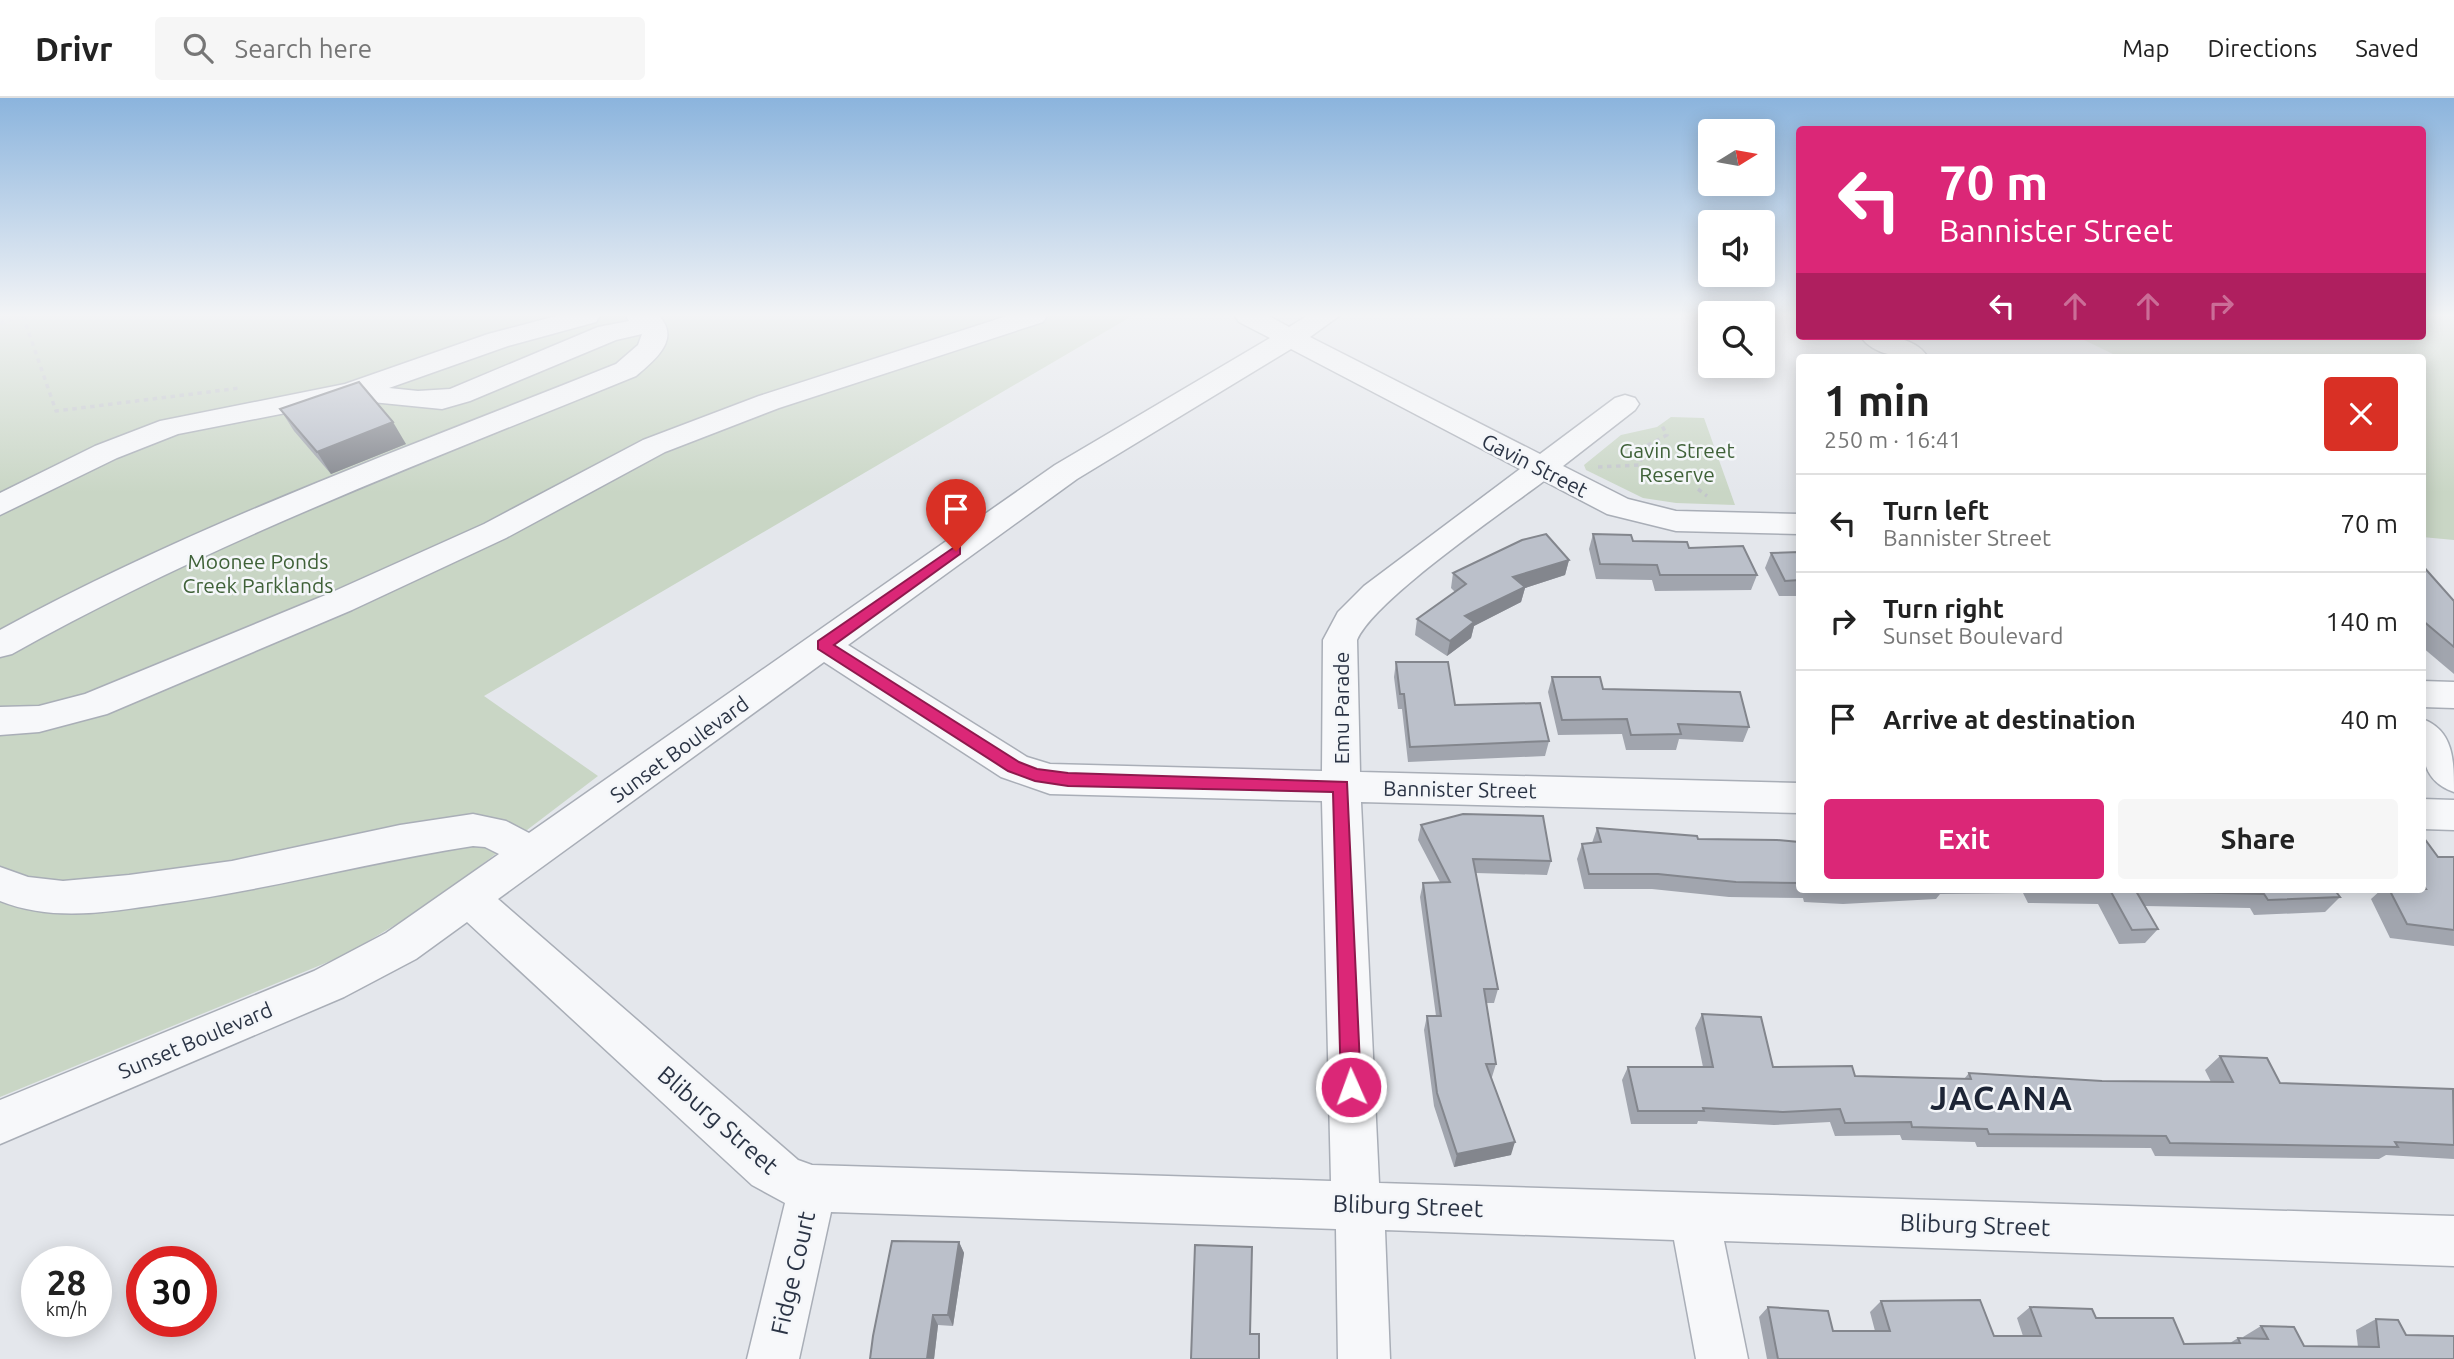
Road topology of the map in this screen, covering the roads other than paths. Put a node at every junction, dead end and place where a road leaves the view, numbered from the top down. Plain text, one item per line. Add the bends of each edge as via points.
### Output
1 (398, 375) edge
2 (508, 375) edge
3 (614, 375) edge
4 (853, 375) edge
5 (1228, 375) edge
6 (1361, 375) edge
7 (352, 391) junction
8 (1625, 404) dead end
9 (1542, 468) junction
10 (0, 505) edge
11 (1796, 524) edge
12 (0, 645) edge
13 (823, 645) junction
14 (2426, 694) edge
15 (2454, 695) edge
16 (0, 722) edge
17 (2426, 738) edge
18 (2454, 776) edge
19 (1341, 786) junction
20 (1796, 798) edge
21 (2426, 814) edge
22 (2454, 815) edge
23 (533, 854) junction
24 (0, 884) edge
25 (470, 899) junction
26 (0, 1122) edge
27 (812, 1188) junction
28 (1357, 1205) junction
29 (1694, 1216) junction
30 (2454, 1241) edge
31 (774, 1359) edge
32 (1364, 1359) edge
33 (1722, 1359) edge

1 - 7 street
2 - 7 street via 442,400
3 - 12 street via 301,501 76,603
4 - 16 street via 666,441 484,536 94,705 39,719
5 - 13 street, Sunset Boulevard via 1066,472
6 - 9 street, Gavin Street
7 - 10 street via 170,427 106,452
8 - 9 street, Emu Parade
9 - 11 street, Gavin Street via 1618,507 1656,519
9 - 19 street, Emu Parade via 1376,594 1346,623 1339,660
13 - 19 street, Bannister Street via 1014,767 1035,775 1068,780
13 - 23 street, Sunset Boulevard
14 - 15 street
17 - 18 street
19 - 20 street, Bannister Street
19 - 28 street, Emu Parade
21 - 22 street
23 - 24 street via 492,832 473,830 232,878 129,892 63,898 26,894
23 - 25 street, Sunset Boulevard
25 - 26 street, Sunset Boulevard via 401,946 329,984
25 - 27 street, Bliburg Street via 769,1169
27 - 28 street, Bliburg Street
27 - 31 street, Fidge Court
28 - 29 street, Bliburg Street
28 - 32 street, Emu Parade
29 - 30 street, Bliburg Street
29 - 33 street

